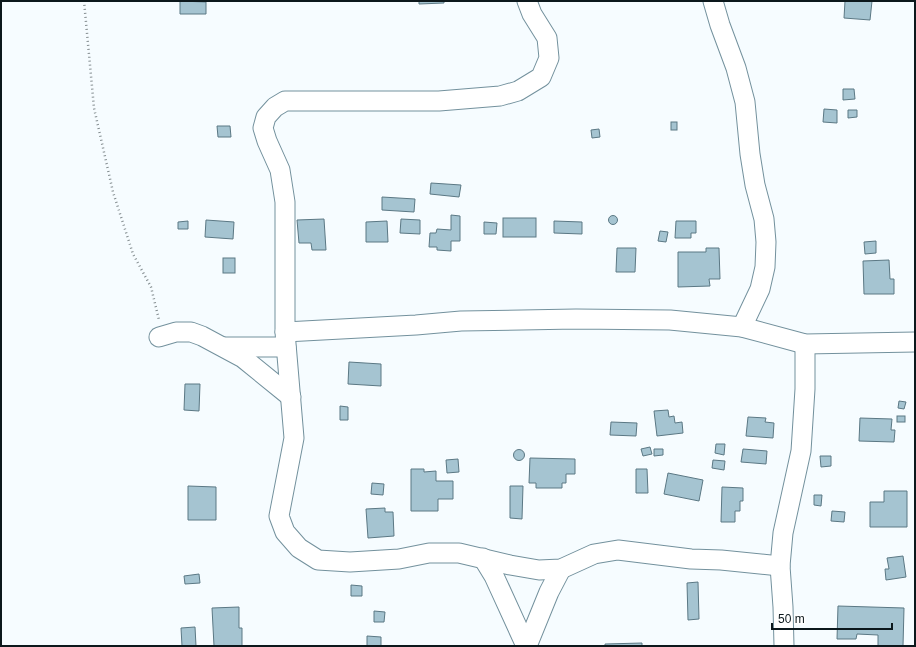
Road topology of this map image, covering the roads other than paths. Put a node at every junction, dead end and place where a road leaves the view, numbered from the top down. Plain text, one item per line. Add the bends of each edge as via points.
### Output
1 (527, 1) edge
2 (714, 1) edge
3 (742, 327) junction
4 (159, 337) road end
5 (286, 340) junction
6 (915, 342) edge
7 (806, 344) junction
8 (223, 347) junction
9 (291, 397) junction
10 (483, 558) junction
11 (780, 566) junction
12 (561, 569) junction
13 (526, 646) edge
14 (784, 646) edge

1 - 5 street via 547,38 549,58 541,77 518,90 500,96 439,102 285,101 266,116 263,128 280,170 285,202
2 - 3 street via 745,102 750,154 764,219 766,242 765,266 760,289
3 - 5 street via 670,320 576,318 461,321
3 - 7 street
4 - 8 street via 176,332 191,332
5 - 8 street
5 - 9 street
6 - 7 street
7 - 11 street via 801,451 783,533
8 - 9 street via 242,358
9 - 10 street via 294,438 279,516 285,532 299,548 318,560 350,562 459,553
10 - 12 street via 539,570
10 - 13 street
11 - 12 street via 618,550 594,554
11 - 14 street
12 - 13 street

